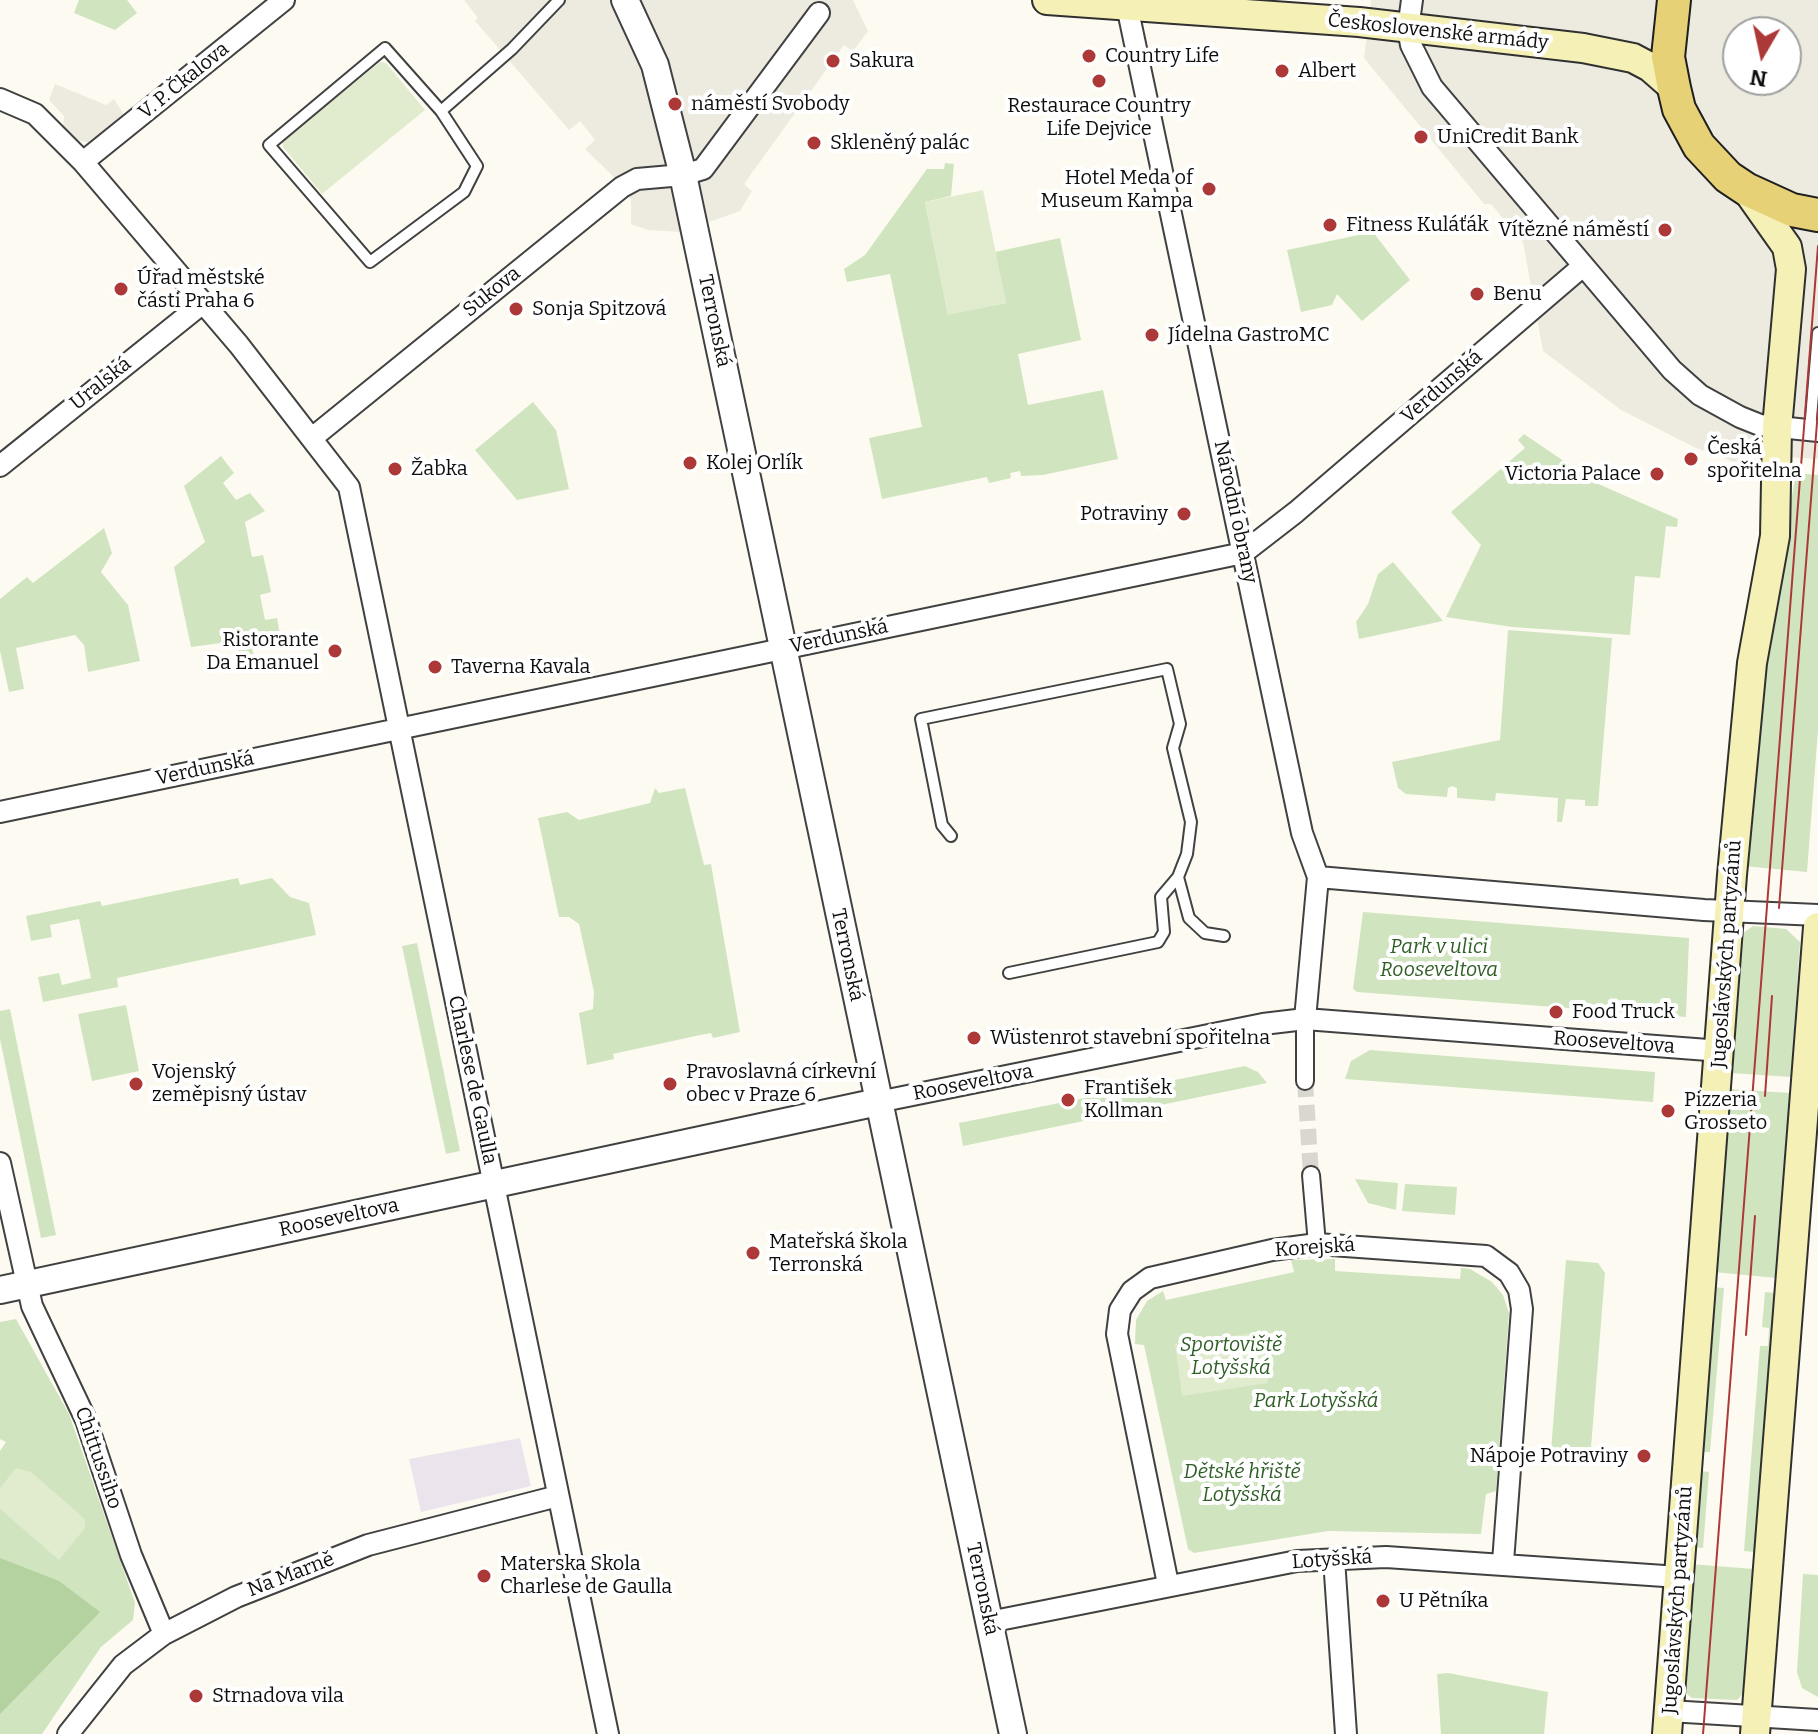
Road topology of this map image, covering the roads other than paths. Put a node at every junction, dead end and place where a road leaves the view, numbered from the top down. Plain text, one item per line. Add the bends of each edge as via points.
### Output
1 (284, 0) edge
2 (559, 0) edge
3 (625, 0) edge
4 (1047, 0) edge
5 (1412, 0) edge
6 (1674, 0) edge
7 (822, 6) edge
8 (1127, 6) junction
9 (1408, 29) junction
10 (1674, 88) junction
11 (0, 99) edge
12 (441, 111) junction
13 (83, 162) junction
14 (683, 175) junction
15 (1746, 189) junction
16 (1818, 215) edge
17 (1583, 266) junction
18 (203, 303) junction
19 (1818, 333) edge
20 (1777, 428) junction
21 (1814, 431) edge
22 (312, 438) junction
23 (0, 466) edge
24 (1243, 553) junction
25 (783, 649) junction
26 (399, 728) junction
27 (0, 812) edge
28 (951, 836) dead end
29 (1178, 877) junction
30 (1318, 877) junction
31 (1729, 910) junction
32 (1818, 915) edge
33 (1818, 927) edge
34 (1224, 936) dead end
35 (1009, 973) dead end
36 (1305, 1019) junction
37 (1721, 1051) junction
38 (1305, 1081) tunnel mouth
39 (878, 1102) junction
40 (0, 1163) edge
41 (1311, 1175) tunnel mouth
42 (494, 1184) junction
43 (1317, 1244) junction
44 (26, 1285) junction
45 (0, 1290) edge
46 (558, 1496) junction
47 (1334, 1559) junction
48 (1503, 1562) junction
49 (1679, 1577) junction
50 (1168, 1584) junction
51 (989, 1622) junction
52 (164, 1634) junction
53 (1818, 1720) edge
54 (1668, 1722) edge
55 (1756, 1725) edge
56 (68, 1734) edge
57 (608, 1734) edge
58 (1013, 1734) edge
59 (1346, 1734) edge

1 - 13 street, V. P. Čkalova
2 - 12 lane
3 - 14 street via 655,65
4 - 8 main road, Československé armády
5 - 9 street
6 - 10 main road via 1668,57
7 - 14 street via 711,160 703,169
8 - 9 main road, Československé armády
8 - 24 street, Národní obrany
9 - 10 main road, Československé armády via 1619,54 1650,67
9 - 17 street via 1416,60 1432,87
10 - 15 main road via 1699,146
11 - 13 street, Charlese de Gaulla via 35,114
12 - 12 lane via 477,166 464,192 370,262 269,145 385,48
13 - 18 street, Charlese de Gaulla
14 - 22 street, Sukova via 637,179 622,187
14 - 25 street, Terronská
15 - 16 main road via 1792,210
15 - 20 main road, Jugoslávských partyzánů via 1791,256
17 - 20 street via 1700,395 1740,417
17 - 24 street, Verdunská
18 - 22 street, Charlese de Gaulla
18 - 23 street, Uralská
19 - 21 lane
20 - 21 street
20 - 31 main road, Jugoslávských partyzánů via 1775,536 1752,663
22 - 26 street, Charlese de Gaulla via 349,487
24 - 25 street, Verdunská
24 - 30 street, Národní obrany via 1302,833
25 - 26 street, Verdunská
25 - 39 street, Terronská
26 - 27 street, Verdunská
26 - 42 street, Charlese de Gaulla
28 - 29 lane via 942,825 921,719 1167,669 1180,724 1173,748 1191,822
29 - 34 lane via 1189,918 1205,933
29 - 35 lane via 1161,897 1164,932 1158,942
30 - 31 street
30 - 36 street, Národní obrany
31 - 32 street
31 - 37 main road, Jugoslávských partyzánů
33 - 55 main road
36 - 37 street, Rooseveltova
36 - 38 street
36 - 39 street, Rooseveltova
37 - 49 main road, Jugoslávských partyzánů
39 - 42 street, Rooseveltova
39 - 51 street, Terronská
40 - 44 street, Chittussiho
41 - 43 street
42 - 44 street, Rooseveltova
42 - 46 street, Charlese de Gaulla
43 - 48 street, Korejská via 1486,1256 1509,1273 1519,1290 1522,1309
43 - 50 street, Korejská via 1150,1278 1132,1291 1120,1310 1117,1334
44 - 45 street, Rooseveltova
44 - 52 street, Chittussiho via 86,1420
46 - 52 street, Na Marně via 368,1545 236,1597
46 - 57 street, Charlese de Gaulla
47 - 48 street, Lotyšská
47 - 50 street, Lotyšská
47 - 59 street
48 - 49 street, Lotyšská
49 - 54 main road, Jugoslávských partyzánů
50 - 51 street, Lotyšská
51 - 58 street, Terronská
52 - 56 street, Na Marně via 123,1665
53 - 55 street
54 - 55 street

